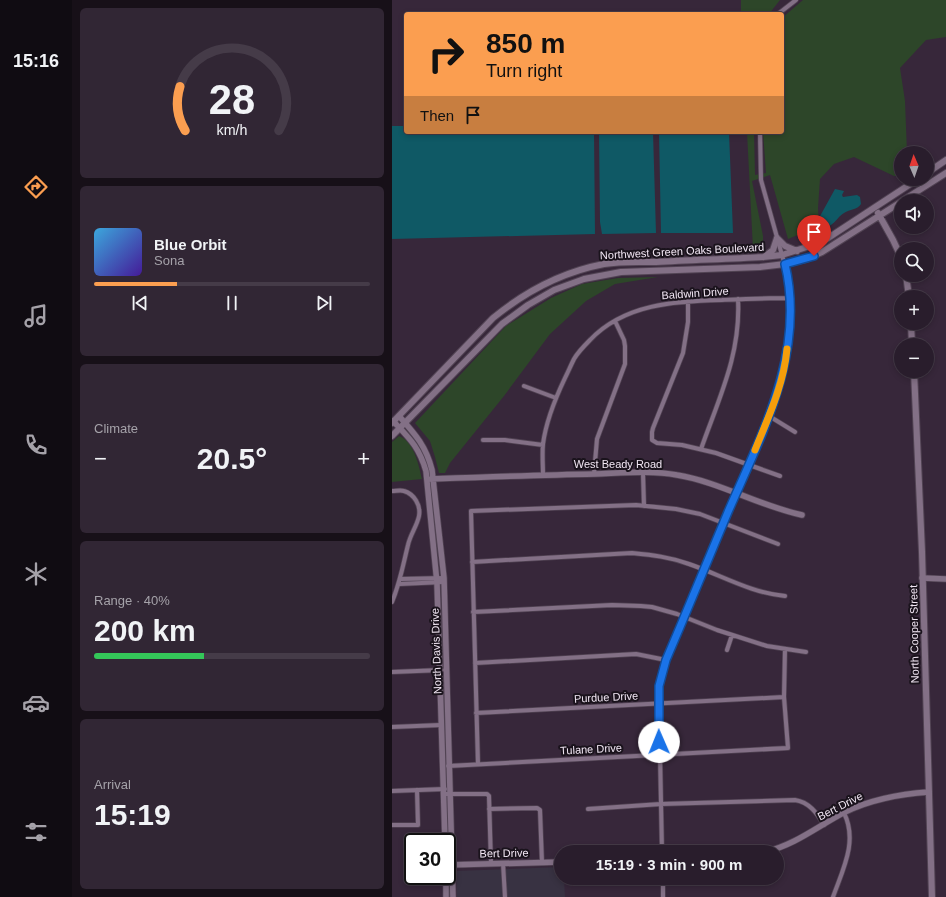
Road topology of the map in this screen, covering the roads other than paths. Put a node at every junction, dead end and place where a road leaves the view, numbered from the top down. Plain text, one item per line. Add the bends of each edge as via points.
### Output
1 (796, 0) edge
2 (781, 12) edge
3 (760, 134) edge
4 (944, 162) edge
5 (934, 168) edge
6 (946, 172) edge
7 (907, 186) edge
8 (913, 194) edge
9 (894, 206) edge
10 (874, 207) junction
11 (879, 216) junction
12 (777, 238) junction
13 (894, 242) edge
14 (797, 251) junction
15 (782, 255) junction
16 (763, 257) junction
17 (785, 264) junction
18 (789, 298) junction
19 (738, 299) junction
20 (688, 300) junction
21 (614, 321) junction
22 (914, 378) edge
23 (524, 386) dead end
24 (556, 398) junction
25 (399, 416) junction
26 (769, 416) junction
27 (393, 422) edge
28 (406, 423) junction
29 (401, 429) junction
30 (796, 432) dead end
31 (392, 436) edge
32 (483, 440) dead end
33 (543, 445) junction
34 (701, 449) junction
35 (749, 465) junction
36 (643, 473) junction
37 (594, 474) junction
38 (543, 475) junction
39 (780, 476) dead end
40 (430, 479) junction
41 (392, 491) edge
42 (736, 494) junction
43 (644, 506) junction
44 (802, 515) dead end
45 (724, 523) junction
46 (778, 544) dead end
47 (472, 562) junction
48 (704, 570) junction
49 (922, 578) junction
50 (946, 579) edge
51 (437, 580) junction
52 (444, 580) junction
53 (400, 582) junction
54 (785, 596) dead end
55 (392, 602) edge
56 (473, 612) junction
57 (684, 617) junction
58 (732, 635) junction
59 (727, 650) dead end
60 (785, 650) junction
61 (806, 652) dead end
62 (666, 660) junction
63 (475, 663) junction
64 (439, 670) junction
65 (446, 670) junction
66 (392, 672) edge
67 (784, 697) junction
68 (659, 704) junction
69 (476, 713) junction
70 (441, 725) junction
71 (392, 727) edge
72 (659, 754) junction
73 (478, 764) junction
74 (442, 766) junction
75 (449, 766) junction
76 (417, 790) junction
77 (392, 791) edge
78 (450, 791) junction
79 (443, 792) junction
80 (929, 792) junction
81 (661, 804) junction
82 (588, 809) dead end
83 (489, 810) junction
84 (844, 813) junction
85 (392, 825) edge
86 (824, 825) junction
87 (445, 833) edge
88 (450, 833) edge
89 (662, 845) edge
90 (784, 846) edge
91 (554, 862) edge
92 (503, 863) junction
93 (542, 863) junction
94 (491, 864) junction
95 (456, 865) edge
96 (446, 885) edge
97 (451, 885) edge
98 (663, 885) edge
99 (446, 897) edge
100 (452, 897) edge
101 (505, 897) edge
102 (663, 897) edge
103 (833, 897) edge
104 (932, 897) edge

1 - 2 street
3 - 12 street via 761,180
4 - 5 main road
4 - 6 main road
6 - 8 main road, Northwest Green Oaks Boulevard
7 - 10 main road, Northwest Green Oaks Boulevard
9 - 11 main road, Northwest Green Oaks Boulevard
10 - 11 main road
10 - 14 main road, Northwest Green Oaks Boulevard via 822,242
11 - 13 main road
11 - 17 main road, Northwest Green Oaks Boulevard via 822,252
12 - 14 main road via 785,246
12 - 15 street
12 - 16 main road via 773,250
14 - 15 main road, Northwest Green Oaks Boulevard
15 - 16 main road, Northwest Green Oaks Boulevard
15 - 17 street
16 - 25 main road, Northwest Green Oaks Boulevard via 606,264 551,280 532,290 493,318
17 - 18 street
17 - 28 main road, Northwest Green Oaks Boulevard via 621,272 584,278 554,290 502,324
18 - 19 street, Baldwin Drive
18 - 26 street via 786,362
19 - 20 street, Baldwin Drive
19 - 34 street via 738,328 732,364
20 - 21 street, Baldwin Drive via 646,307
20 - 34 street via 688,322 683,353 653,428 652,440 657,443
21 - 24 street, Baldwin Drive via 595,335 575,358
21 - 37 street via 624,340 625,364 597,439
22 - 49 main road, North Cooper Street
23 - 24 street
24 - 33 street, Baldwin Drive
25 - 27 main road, Northwest Green Oaks Boulevard
25 - 28 street, North Davis Drive
26 - 30 street
26 - 35 street
27 - 29 street, North Davis Drive
28 - 29 main road, Northwest Green Oaks Boulevard
28 - 40 street, North Davis Drive via 422,442 428,455 432,470
29 - 31 main road, Northwest Green Oaks Boulevard
29 - 40 street, North Davis Drive via 416,446
32 - 33 street
33 - 38 street, Baldwin Drive
34 - 35 street
35 - 39 street
35 - 42 street
36 - 37 street, West Beady Road
36 - 42 street, West Beady Road via 697,479
36 - 43 street
37 - 38 street, West Beady Road
38 - 40 street, West Beady Road
40 - 51 street, North Davis Drive
40 - 52 street, North Davis Drive
41 - 53 street via 403,490 410,494 415,498 420,512 409,540
42 - 44 street, West Beady Road via 781,511
42 - 45 street
43 - 45 street via 676,508
43 - 47 street via 470,511
45 - 46 street
45 - 48 street
47 - 48 street via 632,553 672,559
47 - 56 street
48 - 54 street via 762,592
48 - 57 street
49 - 50 street
49 - 80 main road, North Cooper Street
51 - 52 street
51 - 53 street
51 - 64 street, North Davis Drive
52 - 65 street, North Davis Drive
53 - 55 street
56 - 57 street via 627,605 652,607
56 - 63 street
57 - 58 street
57 - 62 street
58 - 59 street
58 - 60 street
60 - 61 street
60 - 67 street
62 - 63 street via 636,654
62 - 68 street via 659,686
63 - 69 street
64 - 65 street
64 - 66 street
64 - 70 street, North Davis Drive
65 - 75 street, North Davis Drive
67 - 68 street, Purdue Drive
67 - 72 street, Tulane Drive via 788,748
68 - 69 street, Purdue Drive
68 - 72 street
69 - 73 street
70 - 71 street
70 - 74 street, North Davis Drive
72 - 73 street, Tulane Drive
72 - 81 street
73 - 75 street, Tulane Drive
74 - 75 street, Tulane Drive
74 - 79 street, North Davis Drive
75 - 78 street, North Davis Drive
76 - 77 street
76 - 79 street
76 - 85 street via 418,825
78 - 79 street
78 - 83 street via 485,793 488,796
78 - 88 street, North Davis Drive
79 - 87 street, North Davis Drive
80 - 84 street, Bert Drive via 891,796
80 - 104 main road, North Cooper Street
81 - 82 street
81 - 86 street via 795,800 812,807
81 - 89 street
83 - 93 street via 540,810
83 - 94 street
84 - 86 street, Bert Drive
84 - 103 street via 849,822 850,845
86 - 90 street, Bert Drive
91 - 93 street, Bert Drive
92 - 93 street, Bert Drive
92 - 94 street, Bert Drive
92 - 101 street
94 - 95 street, Bert Drive
96 - 99 street
97 - 100 street, North Davis Drive
98 - 102 street

